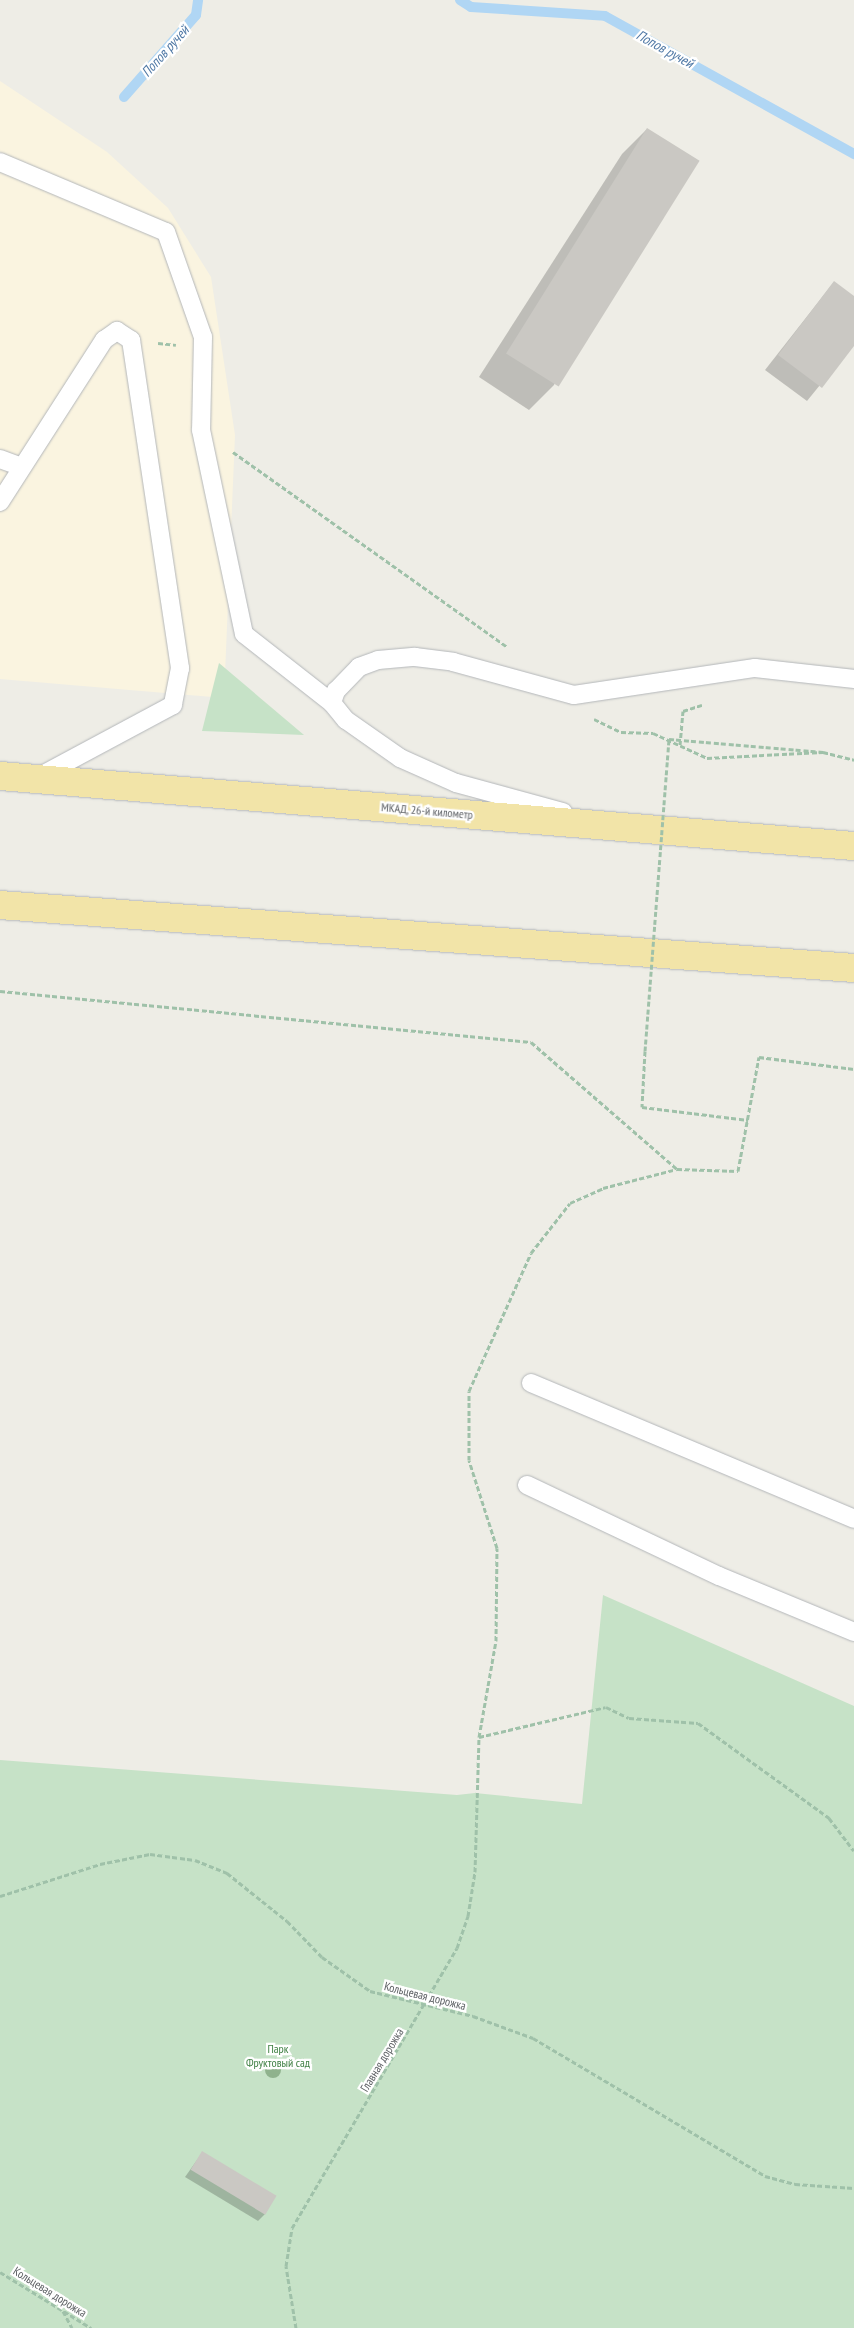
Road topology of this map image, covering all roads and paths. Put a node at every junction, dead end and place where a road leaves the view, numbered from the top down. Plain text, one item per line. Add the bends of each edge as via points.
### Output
1 (0, 162) edge
2 (202, 430) junction
3 (0, 459) edge
4 (22, 467) junction
5 (0, 502) edge
6 (509, 649) dead end
7 (854, 679) edge
8 (574, 695) junction
9 (710, 702) dead end
10 (332, 703) junction
11 (680, 745) junction
12 (823, 752) junction
13 (854, 760) edge
14 (0, 776) edge
15 (37, 779) junction
16 (613, 826) junction
17 (854, 846) edge
18 (0, 905) edge
19 (854, 968) edge
20 (0, 991) edge
21 (854, 1069) edge
22 (677, 1169) dead end
23 (531, 1383) dead end
24 (527, 1485) dead end
25 (854, 1520) edge
26 (854, 1632) edge
27 (479, 1737) dead end
28 (475, 1793) dead end
29 (854, 1851) edge
30 (0, 1896) edge
31 (424, 2005) junction
32 (854, 2188) edge
33 (0, 2272) edge
34 (62, 2309) junction
35 (72, 2328) edge
36 (91, 2328) edge
37 (296, 2328) edge

1 - 2 lane via 166,232 203,337
2 - 6 path
2 - 10 lane via 244,634
3 - 4 lane
4 - 5 lane
4 - 15 lane via 104,340 117,330 132,340 180,668 173,705
7 - 8 lane via 755,668
8 - 10 lane via 453,662 415,657 378,660 359,667 336,691
8 - 11 path via 593,718 621,732 653,733
9 - 11 path via 683,711
10 - 16 lane via 353,725 422,769 456,784
11 - 12 path via 707,758
12 - 13 path
12 - 21 path, bridge via 669,739 642,1107 748,1120 759,1057
14 - 15 highway, МКАД, 26-й километр
15 - 16 highway, МКАД, 26-й километр
16 - 17 highway, МКАД, 26-й километр
18 - 19 highway
20 - 22 path via 531,1042
23 - 25 lane
24 - 26 lane via 719,1576
27 - 29 path via 606,1707 629,1718 698,1724 829,1818
28 - 31 path, Главная дорожка via 475,1872 468,1916 457,1948
30 - 31 path, Кольцевая дорожка via 100,1864 150,1854 195,1860 227,1873 287,1921 322,1957 370,1991
31 - 32 path, Кольцевая дорожка via 473,2016 533,2038 766,2176 795,2184
31 - 37 path, Главная дорожка via 292,2228 286,2266
33 - 34 path, Кольцевая дорожка
34 - 35 path
34 - 36 path, Кольцевая дорожка

